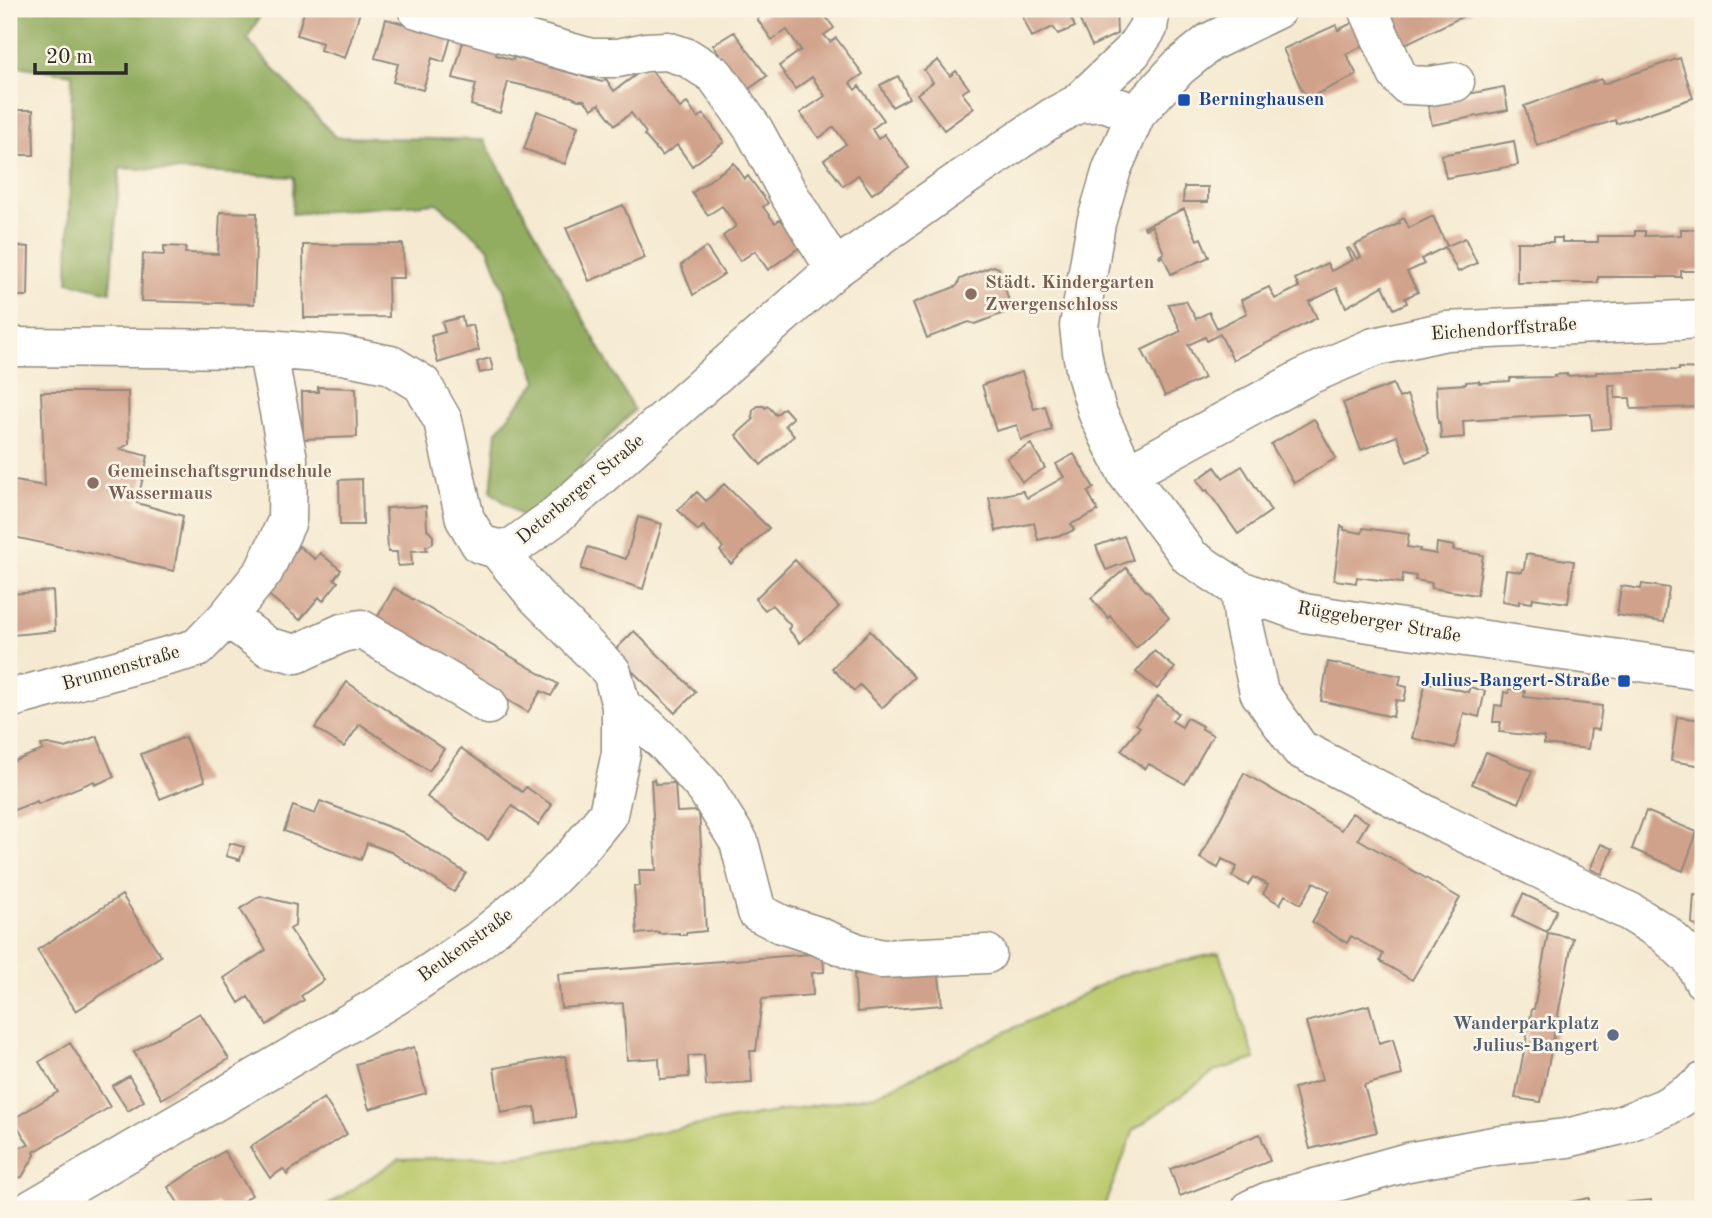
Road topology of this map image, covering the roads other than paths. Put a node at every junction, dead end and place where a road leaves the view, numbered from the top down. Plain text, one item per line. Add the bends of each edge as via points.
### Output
1 (416, 9) edge
2 (1151, 9) edge
3 (1158, 9) edge
4 (1277, 9) edge
5 (1368, 9) edge
6 (1179, 67) junction
7 (1455, 82) dead end
8 (1077, 104) junction
9 (1136, 114) junction
10 (835, 269) junction
11 (1703, 319) edge
12 (9, 348) edge
13 (267, 349) junction
14 (1127, 474) junction
15 (497, 549) junction
16 (1240, 590) junction
17 (227, 617) junction
18 (1703, 671) edge
19 (9, 699) edge
20 (488, 705) dead end
21 (621, 706) junction
22 (987, 954) dead end
23 (1703, 979) edge
24 (1703, 1082) edge
25 (32, 1209) edge
26 (1251, 1209) edge

1 - 10 street via 592,58 667,51 688,58 715,75 754,130
2 - 8 street, Deterberger Straße via 1148,28 1132,52
3 - 6 street via 1166,47
4 - 6 street, Rüggeberger Straße via 1210,42
5 - 7 street via 1397,74 1407,85
6 - 9 street, Rüggeberger Straße
8 - 9 street via 1104,102
8 - 10 street, Deterberger Straße
9 - 14 street, Rüggeberger Straße via 1112,169 1096,223 1079,326 1098,414
10 - 15 street, Deterberger Straße via 553,518 513,547
11 - 14 street, Eichendorffstraße via 1446,331 1374,347 1309,374
12 - 13 street, Deterberger Straße
13 - 15 street, Deterberger Straße via 342,355 391,365 422,384 443,421 465,519 480,544
13 - 17 street, Brunnenstraße via 288,459 287,521 264,572
14 - 16 street, Rüggeberger Straße via 1189,557
15 - 21 street, Beukenstraße via 535,595 612,672
16 - 18 street, Rüggeberger Straße via 1304,613
16 - 23 street via 1259,692 1300,749 1630,912 1664,933 1692,959
17 - 19 street, Brunnenstraße via 197,648
17 - 20 street via 268,646 296,654 360,629
21 - 22 street via 668,746 706,789 738,842 757,912 882,959
21 - 25 street, Beukenstraße via 621,753 608,814 541,889 479,940 397,995
24 - 26 street via 1664,1108 1620,1125 1567,1138 1408,1162

